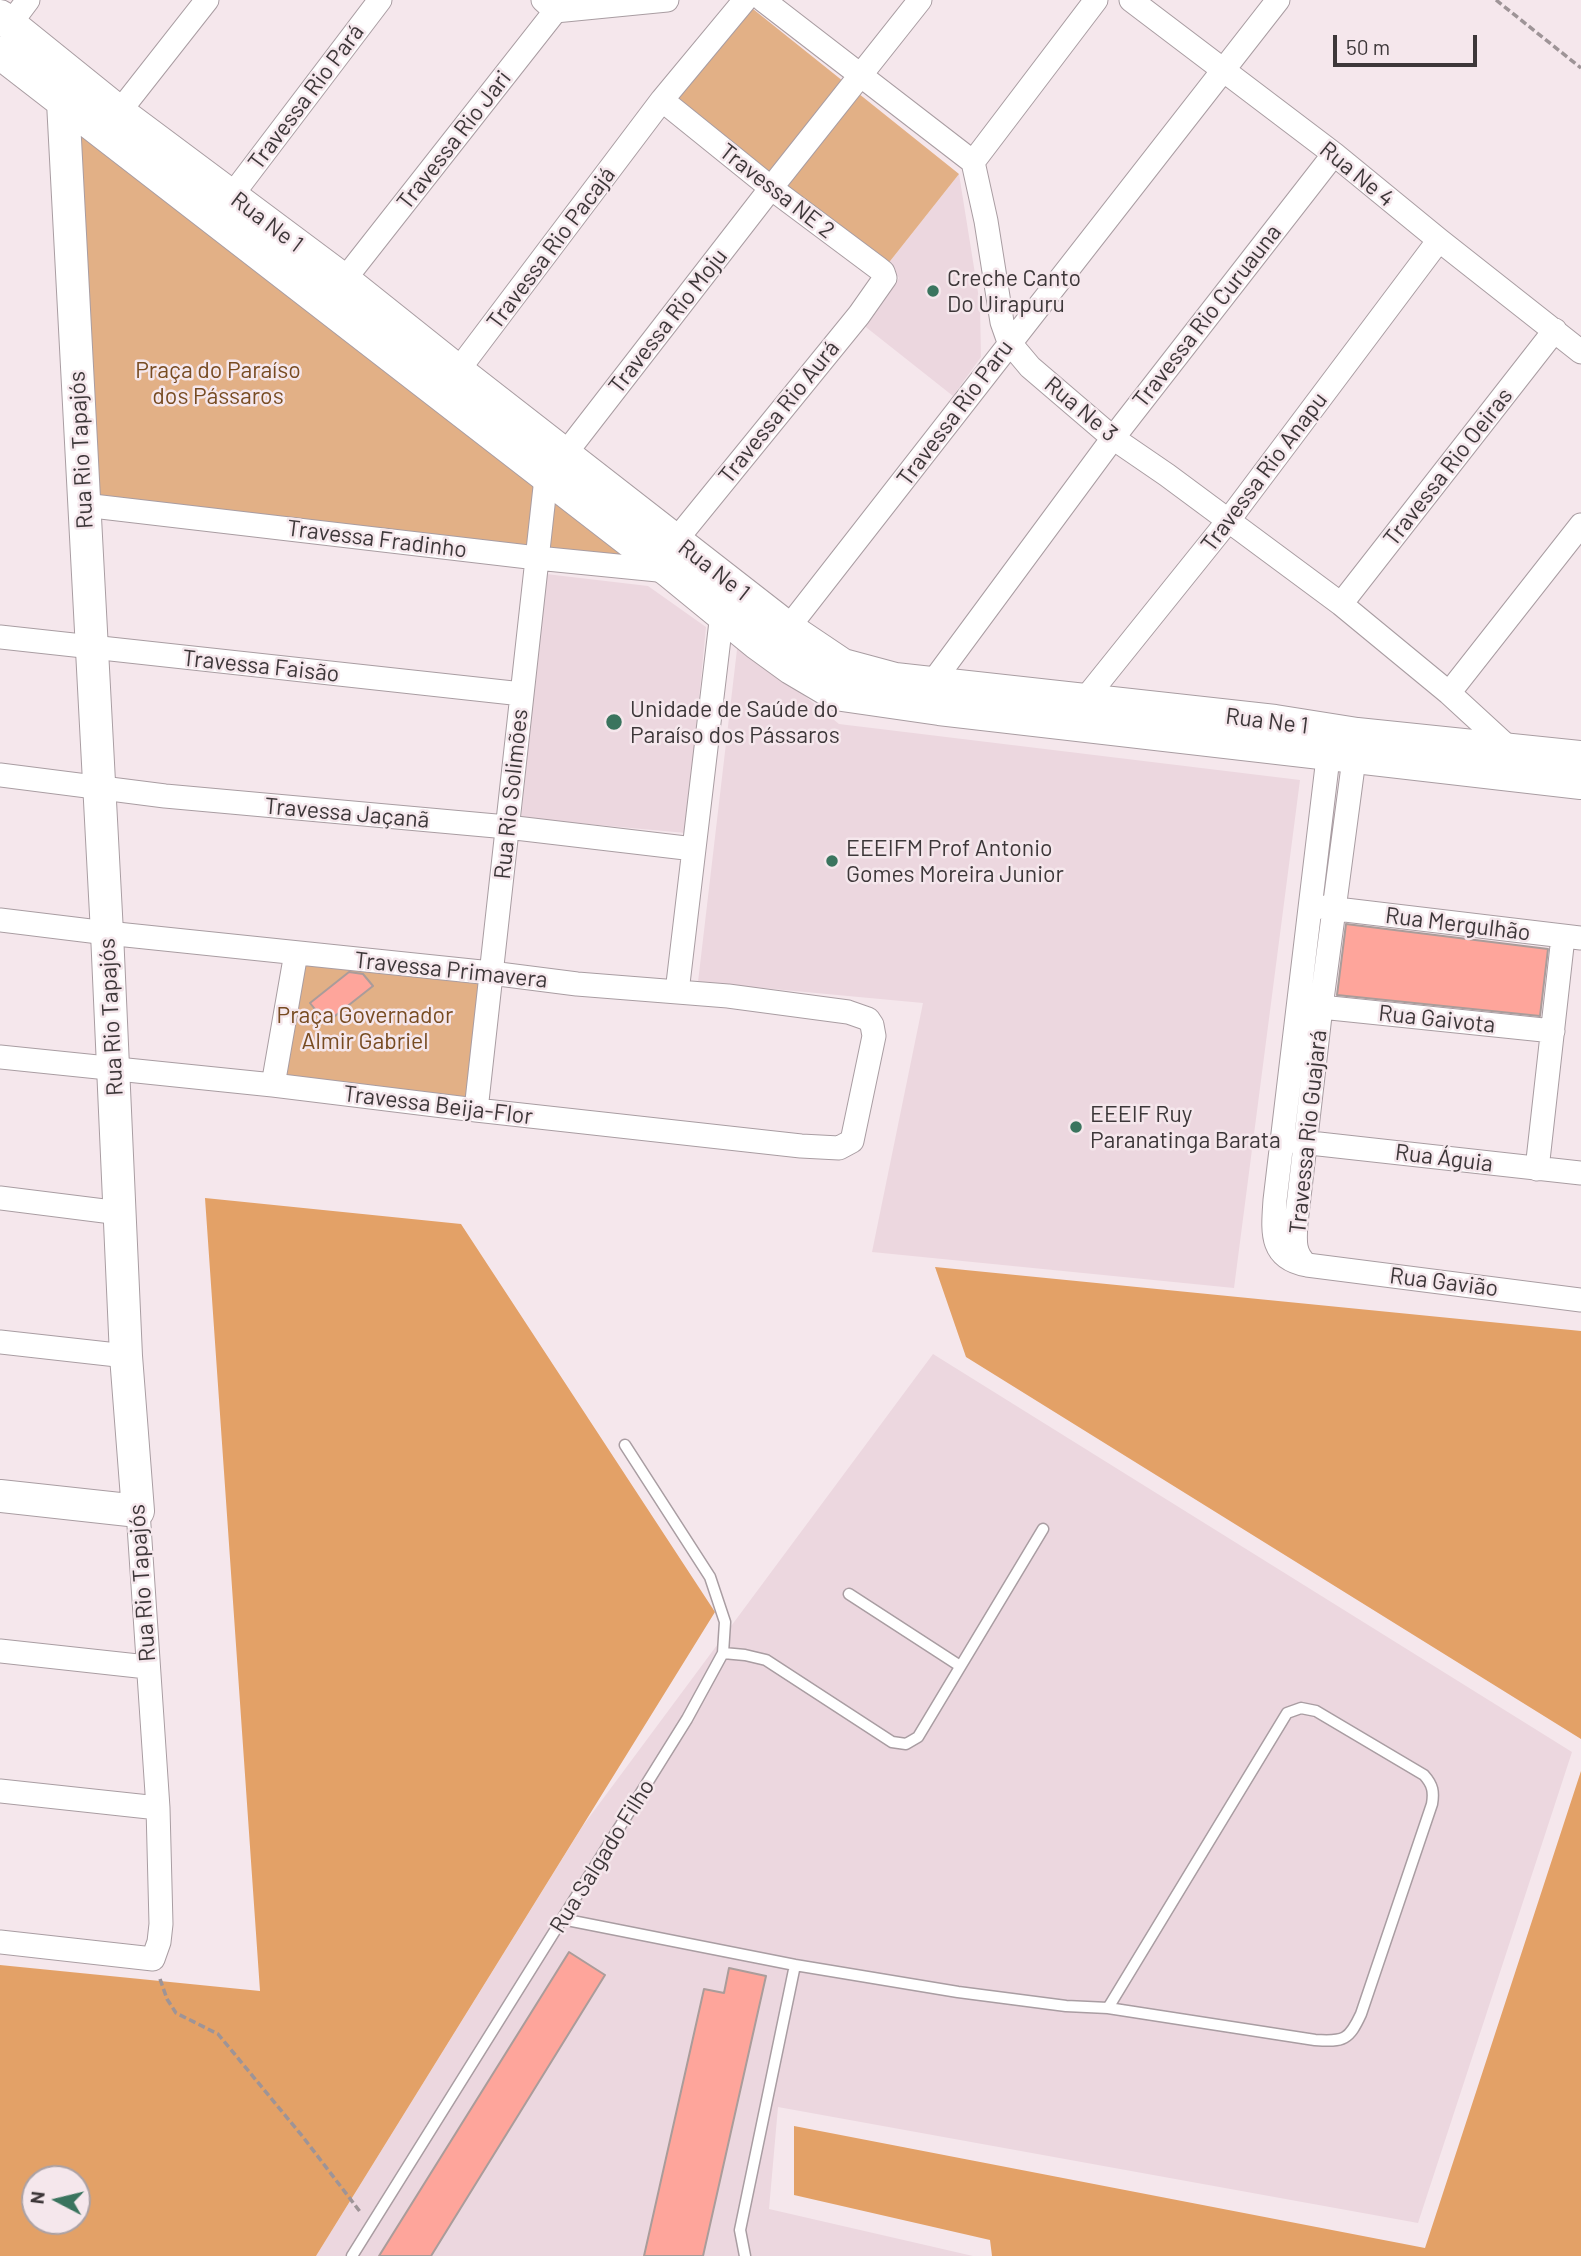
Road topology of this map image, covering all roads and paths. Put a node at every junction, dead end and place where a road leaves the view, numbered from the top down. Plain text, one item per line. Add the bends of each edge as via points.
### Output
1 (207, 0) edge
2 (380, 0) edge
3 (667, 0) edge
4 (745, 0) edge
5 (763, 0) edge
6 (920, 0) edge
7 (1096, 0) edge
8 (1130, 0) edge
9 (1278, 0) edge
10 (1496, 0) edge
11 (554, 4) edge
12 (13, 13) edge
13 (0, 53) edge
14 (1581, 68) edge
15 (1222, 69) junction
16 (860, 76) junction
17 (70, 89) junction
18 (662, 100) junction
19 (119, 112) junction
20 (1334, 154) junction
21 (973, 162) junction
22 (771, 188) junction
23 (232, 195) junction
24 (1439, 240) junction
25 (344, 280) junction
26 (881, 284) joint
27 (1555, 330) junction
28 (1009, 342) junction
29 (1581, 352) edge
30 (449, 383) junction
31 (1113, 438) junction
32 (556, 466) junction
33 (84, 505) junction
34 (1228, 521) junction
35 (1581, 525) edge
36 (676, 540) junction
37 (537, 558) junction
38 (670, 572) junction
39 (1341, 604) junction
40 (722, 613) junction
41 (771, 627) junction
42 (0, 637) edge
43 (93, 647) junction
44 (932, 683) junction
45 (1449, 693) junction
46 (522, 694) junction
47 (1085, 699) junction
48 (1343, 744) junction
49 (1510, 749) junction
50 (1581, 757) edge
51 (0, 775) edge
52 (1581, 783) edge
53 (99, 787) junction
54 (508, 827) junction
55 (694, 849) junction
56 (1311, 906) junction
57 (1335, 910) junction
58 (0, 919) edge
59 (107, 933) junction
60 (1572, 937) edge
61 (296, 953) junction
62 (491, 973) junction
63 (677, 992) junction
64 (1313, 1012) junction
65 (1553, 1031) junction
66 (0, 1057) edge
67 (114, 1070) junction
68 (273, 1085) junction
69 (476, 1110) junction
70 (858, 1119) joint
71 (1281, 1140) junction
72 (1306, 1142) junction
73 (1537, 1169) junction
74 (1581, 1173) edge
75 (0, 1198) edge
76 (120, 1213) junction
77 (1307, 1265) junction
78 (1581, 1300) edge
79 (0, 1342) edge
80 (125, 1356) junction
81 (625, 1446) dead end
82 (0, 1496) edge
83 (138, 1511) junction
84 (1043, 1529) dead end
85 (849, 1594) dead end
86 (0, 1651) edge
87 (723, 1653) junction
88 (960, 1666) junction
89 (147, 1667) junction
90 (0, 1791) edge
91 (158, 1808) junction
92 (562, 1919) junction
93 (0, 1942) edge
94 (153, 1959) junction
95 (795, 1965) junction
96 (1108, 2008) junction
97 (371, 2226) junction
98 (352, 2256) edge
99 (744, 2256) edge

1 - 19 street
2 - 23 street, Travessa Rio Pará
3 - 11 street
4 - 18 street, Travessa Rio Pacajá
5 - 16 street
6 - 16 street, Travessa Rio Moju
7 - 21 street
8 - 15 street, Rua Ne 4
9 - 15 street, Travessa Rio Paru
10 - 14 path
11 - 25 street, Travessa Rio Jari
12 - 17 street, Rua Ne 1
13 - 17 street, Rua Ne 1
15 - 20 street, Rua Ne 4
15 - 28 street, Travessa Rio Paru
16 - 21 street
16 - 22 street, Travessa Rio Moju
17 - 19 street, Rua Ne 1
17 - 30 street, Rua Ne 1
17 - 33 street, Rua Rio Tapajós
18 - 22 street, Travessa NE 2
18 - 30 street, Travessa Rio Pacajá
19 - 23 street, Rua Ne 1
20 - 24 street, Rua Ne 4
20 - 31 street, Travessa Rio Curuauna
21 - 28 street, Rua Ne 3
22 - 26 street, Travessa NE 2 via 883,272
22 - 32 street, Travessa Rio Moju
23 - 25 street, Rua Ne 1
24 - 27 street, Rua Ne 4
24 - 34 street, Travessa Rio Anapu
25 - 30 street, Rua Ne 1
26 - 36 street, Travessa Rio Aurá
27 - 29 street, Rua Ne 4
27 - 39 street, Travessa Rio Oeiras
28 - 31 street, Rua Ne 3 via 1030,367
28 - 41 street, Travessa Rio Paru
30 - 32 street, Rua Ne 1
31 - 34 street, Rua Ne 3
31 - 44 street, Travessa Rio Curuauna
32 - 36 street, Rua Ne 1
32 - 37 street, Rua Rio Solimões
32 - 38 street, Rua Ne 1
33 - 37 street, Travessa Fradinho
33 - 43 street, Rua Rio Tapajós
34 - 39 street, Rua Ne 3
34 - 47 street, Travessa Rio Anapu
35 - 45 street
36 - 41 street, Rua Ne 1
37 - 38 street, Travessa Fradinho
37 - 46 street, Rua Rio Solimões
38 - 40 street, Rua Ne 1
39 - 45 street, Rua Ne 3
40 - 41 street, Rua Ne 1
40 - 55 street
41 - 44 street, Rua Ne 1 via 843,665
41 - 48 street, Rua Ne 1 via 791,668 835,694 939,709
42 - 43 street, Travessa Faisão
43 - 46 street, Travessa Faisão
43 - 53 street, Rua Rio Tapajós
44 - 47 street, Rua Ne 1
45 - 49 street, Rua Ne 3
46 - 54 street, Rua Rio Solimões
47 - 48 street, Rua Ne 1
48 - 49 street, Rua Ne 1
48 - 52 street, Rua Ne 1
48 - 56 street, Travessa Rio Guajará
48 - 57 street, Travessa Rio Guajará
49 - 50 street, Rua Ne 1
51 - 53 street, Travessa Jaçanã
53 - 54 street, Travessa Jaçanã
53 - 59 street, Rua Rio Tapajós
54 - 55 street, Travessa Jaçanã
54 - 62 street, Rua Rio Solimões
55 - 63 street
56 - 57 street, Rua Mergulhão
56 - 64 street, Travessa Rio Guajará
57 - 60 street, Rua Mergulhão
57 - 64 street, Travessa Rio Guajará
58 - 59 street, Travessa Primavera
59 - 61 street, Travessa Primavera
59 - 67 street, Rua Rio Tapajós
60 - 65 street
61 - 62 street, Travessa Primavera
61 - 68 street
62 - 63 street, Travessa Primavera
62 - 69 street, Rua Rio Solimões
63 - 70 street, Travessa Primavera via 848,1012 868,1019 874,1036
64 - 65 street, Rua Gaivota
64 - 71 street, Travessa Rio Guajará
64 - 72 street, Travessa Rio Guajará
65 - 73 street
66 - 67 street, Travessa Beija-Flor
67 - 68 street, Travessa Beija-Flor
67 - 76 street, Rua Rio Tapajós
68 - 69 street, Travessa Beija-Flor
69 - 70 street, Travessa Beija-Flor via 839,1148 852,1141
71 - 72 street, Rua Águia
71 - 77 street, Travessa Rio Guajará via 1275,1240 1286,1259
72 - 73 street, Rua Águia
72 - 77 street, Travessa Rio Guajará via 1295,1241 1298,1256
73 - 74 street, Rua Águia
75 - 76 street
76 - 80 street, Rua Rio Tapajós
77 - 78 street, Rua Gavião
79 - 80 street
80 - 83 street, Rua Rio Tapajós
81 - 87 lane, Rua Salgado Filho via 710,1577 725,1622
82 - 83 street
83 - 89 street, Rua Rio Tapajós
84 - 88 lane
85 - 88 lane
86 - 89 street
87 - 88 lane via 766,1661 899,1744 918,1737
87 - 92 lane, Rua Salgado Filho
89 - 91 street, Rua Rio Tapajós
90 - 91 street
91 - 94 street, Rua Rio Tapajós via 161,1924
92 - 95 lane
92 - 97 lane, Rua Salgado Filho
93 - 94 street
94 - 97 path via 176,2013 218,2034
95 - 96 lane via 958,1992
95 - 99 lane via 740,2230
96 - 96 lane via 1315,2040 1350,2035 1433,1804 1430,1781 1316,1711 1301,1708 1287,1713
97 - 98 lane, Rua Salgado Filho

